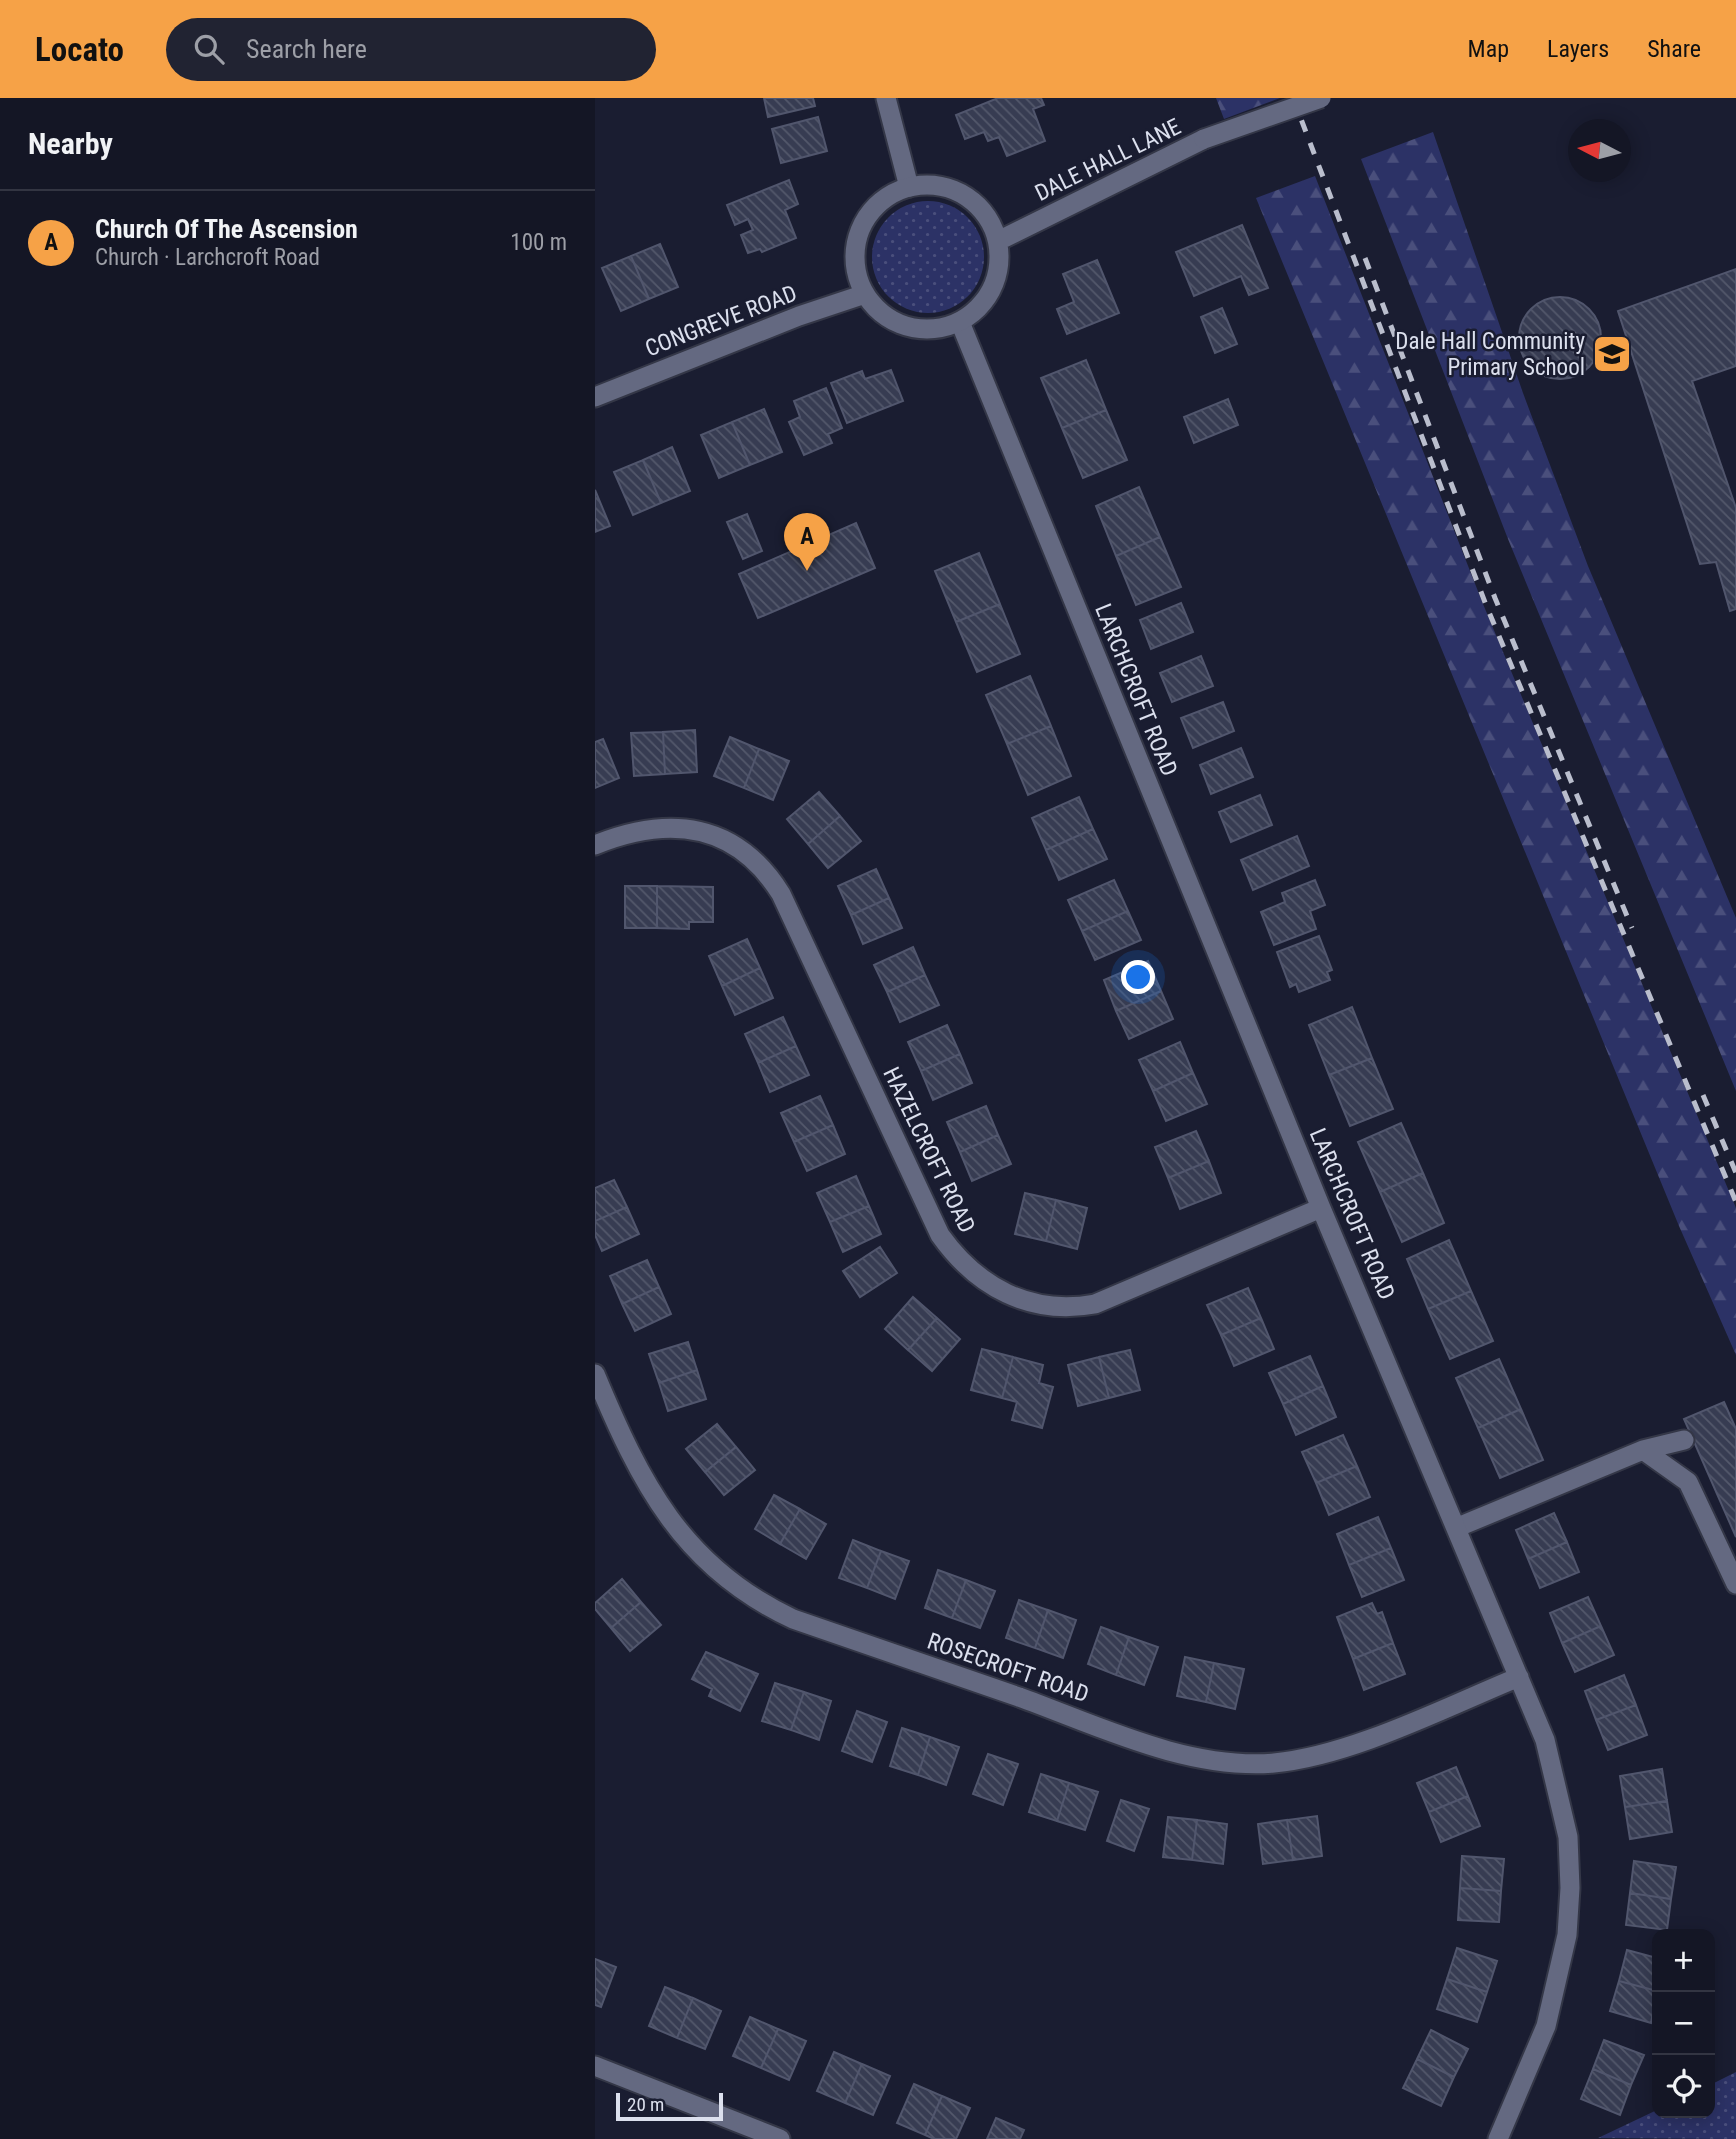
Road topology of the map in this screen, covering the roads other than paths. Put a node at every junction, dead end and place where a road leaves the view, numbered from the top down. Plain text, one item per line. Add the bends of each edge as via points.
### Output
1 (885, 98) edge
2 (1321, 98) edge
3 (909, 187) junction
4 (998, 241) junction
5 (865, 294) junction
6 (960, 323) junction
7 (595, 397) edge
8 (595, 845) edge
9 (1321, 1208) junction
10 (595, 1374) edge
11 (1684, 1440) dead end
12 (1643, 1450) junction
13 (1458, 1528) junction
14 (1736, 1584) edge
15 (1519, 1677) junction
16 (595, 2066) edge
17 (780, 2139) edge
18 (1497, 2139) edge

1 - 3 street
2 - 4 street, DALE HALL LANE, bridge via 1205,139
3 - 4 street via 955,190 975,202
3 - 5 street via 889,195 860,229 856,262
4 - 6 street via 996,280 976,312
5 - 6 street via 879,311 907,326 939,329
5 - 7 street, CONGREVE ROAD
6 - 9 street, LARCHCROFT ROAD
8 - 9 street, HAZELCROFT ROAD via 632,830 688,829 740,849 770,875 940,1235 969,1270 1001,1293 1057,1308 1095,1304
9 - 13 street, LARCHCROFT ROAD
10 - 15 street, ROSECROFT ROAD via 655,1502 708,1565 748,1596 793,1619 1134,1739 1244,1764 1304,1759
11 - 12 street
12 - 13 street
12 - 14 street via 1688,1482
13 - 15 street, LARCHCROFT ROAD
15 - 18 street, LARCHCROFT ROAD via 1560,1792 1570,1888 1567,1935 1546,2026
16 - 17 street

